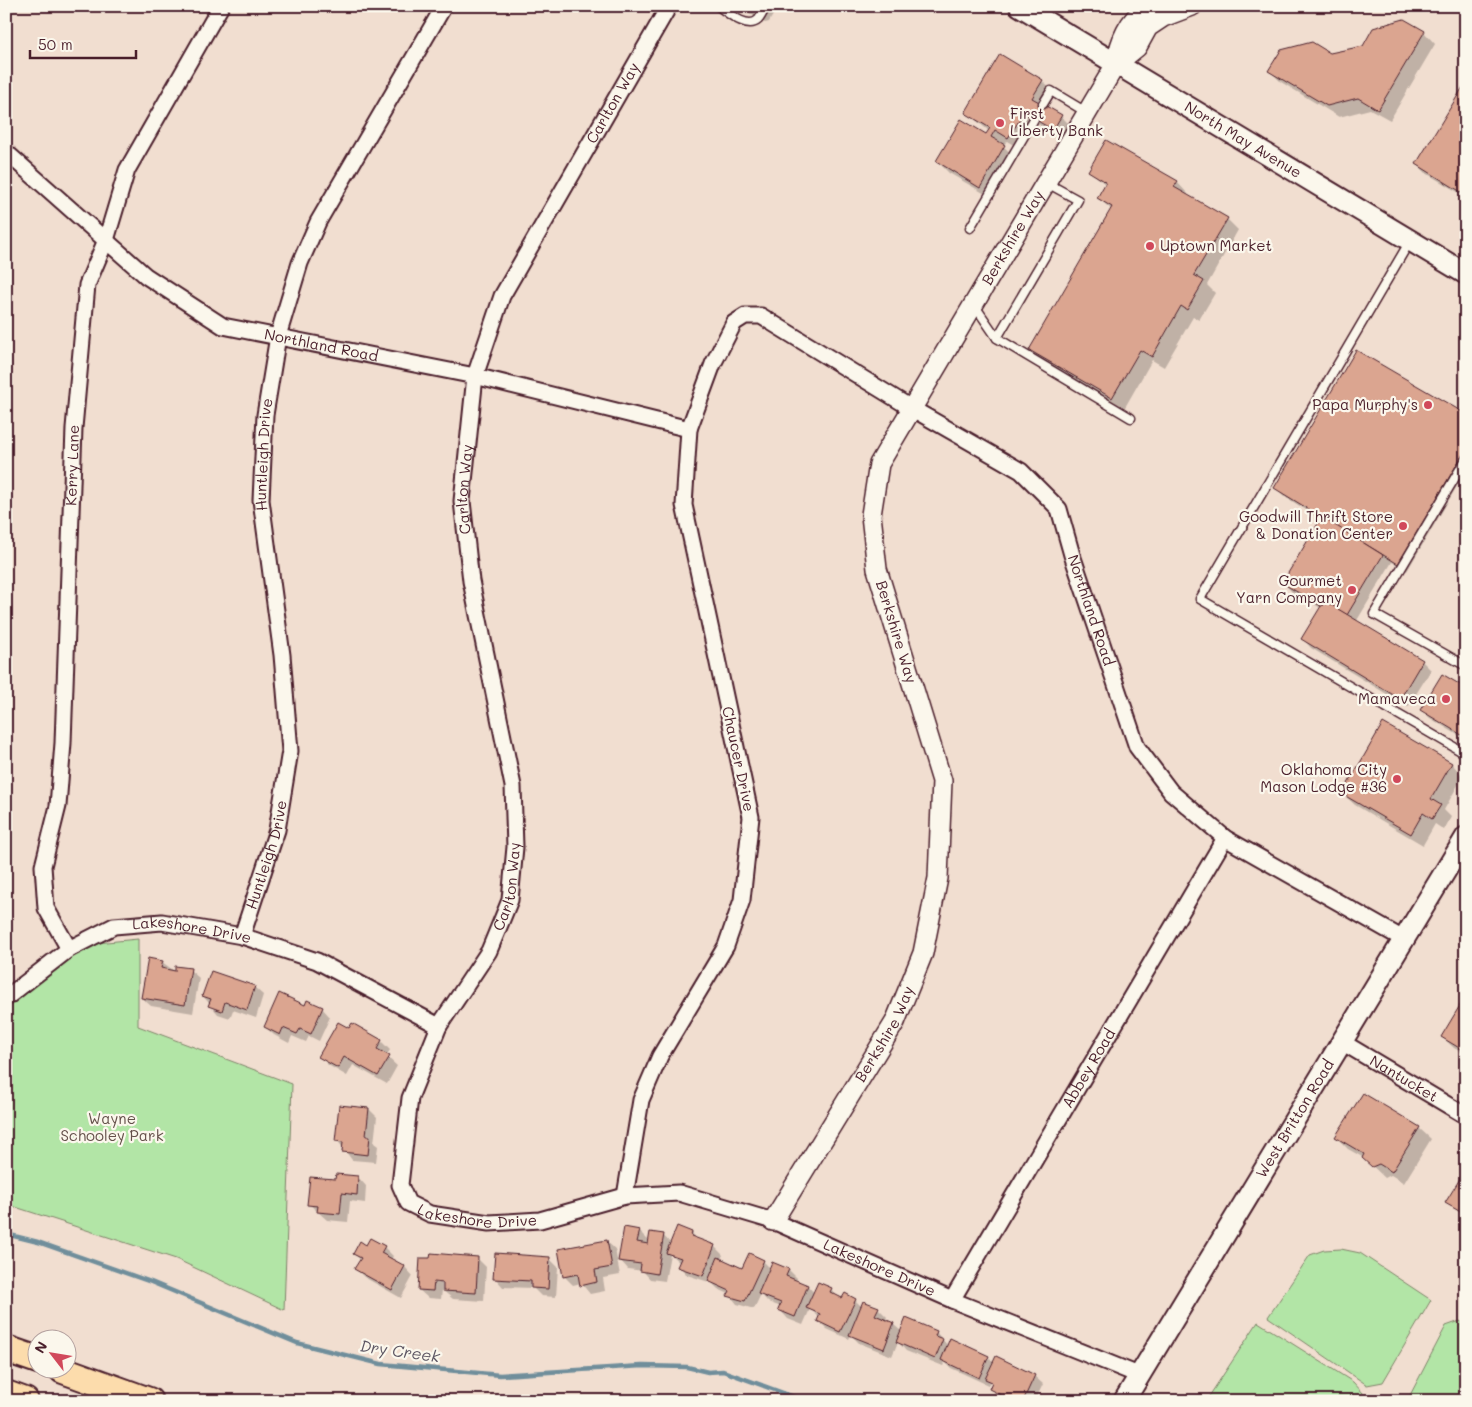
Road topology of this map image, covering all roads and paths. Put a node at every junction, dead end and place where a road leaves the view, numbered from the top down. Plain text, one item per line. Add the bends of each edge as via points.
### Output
1 (221, 6) edge
2 (444, 6) edge
3 (669, 6) edge
4 (718, 6) edge
5 (766, 6) edge
6 (1020, 6) edge
7 (1149, 6) edge
8 (1192, 6) edge
9 (1116, 64) junction
10 (1043, 104) dead end
11 (1086, 112) junction
12 (1034, 119) dead end
13 (6, 152) edge
14 (1045, 182) junction
15 (970, 228) dead end
16 (106, 240) junction
17 (1410, 241) junction
18 (1466, 274) edge
19 (974, 304) junction
20 (745, 316) joint
21 (278, 336) junction
22 (997, 338) junction
23 (475, 376) junction
24 (911, 408) junction
25 (1132, 418) dead end
26 (689, 429) junction
27 (1466, 459) edge
28 (1466, 666) edge
29 (1466, 754) edge
30 (1466, 837) edge
31 (1225, 838) junction
32 (242, 936) junction
33 (1405, 940) junction
34 (69, 948) junction
35 (6, 998) edge
36 (439, 1026) junction
37 (1342, 1042) junction
38 (1466, 1116) edge
39 (625, 1196) junction
40 (773, 1221) junction
41 (952, 1300) junction
42 (6, 1349) edge
43 (28, 1357) edge
44 (78, 1375) edge
45 (1141, 1376) junction
46 (6, 1394) edge
47 (25, 1401) edge
48 (149, 1401) edge
49 (1124, 1401) edge

1 - 16 street, Kerry Lane via 127,170
2 - 21 street, Huntleigh Drive via 318,222 300,263
3 - 23 street, Carlton Way via 502,296
4 - 5 lane via 743,22 753,23
6 - 9 main road, North May Avenue
7 - 9 street via 1140,12 1121,38
8 - 9 street via 1163,17 1148,27 1137,47
9 - 11 street, Berkshire Way
9 - 17 main road, North May Avenue
10 - 11 lane via 1051,91
11 - 14 street, Berkshire Way
12 - 15 lane
13 - 16 street, Northland Road
14 - 19 street, Berkshire Way
14 - 22 lane via 1078,200
16 - 21 street, Northland Road via 146,276 223,326
16 - 34 street, Kerry Lane via 86,285 74,428 62,752 58,806 43,866 46,908
17 - 18 main road, North May Avenue
17 - 29 lane via 1200,599
19 - 22 lane
19 - 24 street, Berkshire Way
20 - 24 street, Northland Road via 761,316
20 - 26 street, Chaucer Drive via 734,323 717,356
21 - 23 street, Northland Road
21 - 32 street, Huntleigh Drive via 265,416 261,500 282,655 290,750 278,830
22 - 25 lane
23 - 26 street, Northland Road
23 - 36 street, Carlton Way via 462,501 471,581 513,786 515,847 510,900 489,951
24 - 31 street, Northland Road via 1021,470 1059,509 1137,747 1171,792
24 - 40 street, Berkshire Way via 879,464 871,515 877,569 942,781 938,878 923,953 895,1022
26 - 39 street, Chaucer Drive via 684,505 751,817 742,900 726,946 660,1056 641,1100
27 - 28 lane via 1374,614
30 - 33 main road, West Britton Road
31 - 33 street, Northland Road
31 - 41 street, Abbey Road
32 - 34 street, Lakeshore Drive via 162,922 114,926
32 - 36 street, Lakeshore Drive via 317,962
33 - 37 main road, West Britton Road
34 - 35 street, Lakeshore Drive
36 - 39 street, Lakeshore Drive via 410,1098 400,1185 408,1203 430,1214 489,1223 540,1220
37 - 38 street, Nantucket
37 - 45 main road, West Britton Road
39 - 40 street, Lakeshore Drive via 679,1192
40 - 41 street, Lakeshore Drive
41 - 45 street, Lakeshore Drive
42 - 43 highway
44 - 48 highway
45 - 49 main road, West Britton Road
46 - 47 highway

